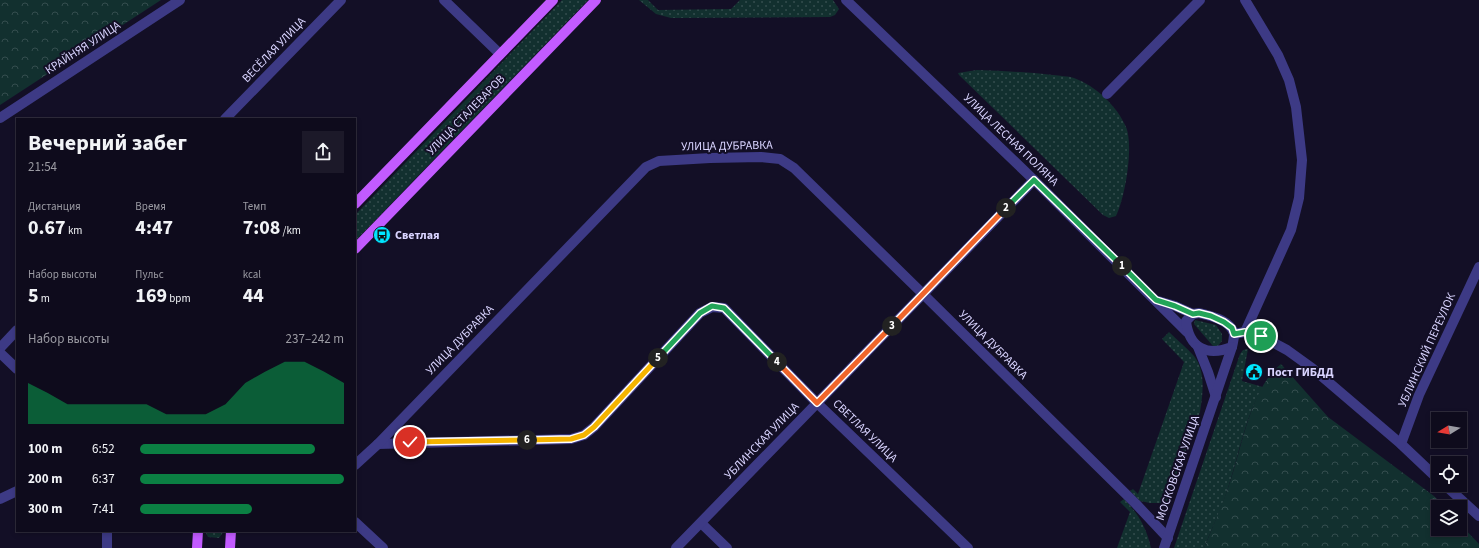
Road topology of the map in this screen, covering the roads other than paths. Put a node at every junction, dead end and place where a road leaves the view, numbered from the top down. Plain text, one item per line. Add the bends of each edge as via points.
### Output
1 (180, 0) edge
2 (341, 0) edge
3 (444, 0) edge
4 (553, 0) edge
5 (596, 0) edge
6 (846, 0) edge
7 (1200, 0) edge
8 (1245, 0) edge
9 (500, 54) junction
10 (1108, 94) dead end
11 (0, 118) edge
12 (226, 118) edge
13 (1034, 180) junction
14 (356, 203) edge
15 (356, 248) edge
16 (1479, 267) edge
17 (923, 294) junction
18 (1156, 300) junction
19 (1193, 314) junction
20 (16, 331) edge
21 (1187, 332) junction
22 (1245, 332) junction
23 (1234, 334) junction
24 (1198, 347) junction
25 (1232, 347) junction
26 (0, 348) edge
27 (0, 352) edge
28 (16, 368) edge
29 (1216, 397) junction
30 (817, 403) junction
31 (378, 444) junction
32 (1401, 444) junction
33 (356, 464) edge
34 (1431, 472) edge
35 (16, 491) edge
36 (1453, 492) edge
37 (0, 499) edge
38 (1479, 516) edge
39 (356, 523) edge
40 (701, 523) junction
41 (107, 532) edge
42 (198, 532) edge
43 (232, 532) edge
44 (1168, 538) junction
45 (107, 548) edge
46 (197, 548) edge
47 (230, 548) edge
48 (383, 548) edge
49 (676, 548) edge
50 (727, 548) edge
51 (968, 548) edge
52 (1164, 548) edge

1 - 11 street, КРАЙНЯЯ УЛИЦА
2 - 12 street, ВЕСЁЛАЯ УЛИЦА
3 - 9 street
4 - 9 main road, УЛИЦА СТАЛЕВАРОВ
5 - 15 main road, УЛИЦА СТАЛЕВАРОВ
6 - 13 street, УЛИЦА ЛЕСНАЯ ПОЛЯНА
7 - 10 street
8 - 22 street via 1278,55 1289,80 1296,107 1302,160 1299,198 1291,230
9 - 14 main road, УЛИЦА СТАЛЕВАРОВ
13 - 17 street, УБЛИНСКАЯ УЛИЦА
13 - 18 street, УЛИЦА ЛЕСНАЯ ПОЛЯНА
16 - 32 street, УБЛИНСКИЙ ПЕРЕУЛОК via 1425,382
17 - 30 street, УБЛИНСКАЯ УЛИЦА
17 - 31 street, УЛИЦА ДУБРАВКА via 794,168 780,159 761,157 659,161 641,172
17 - 44 street, УЛИЦА ДУБРАВКА
18 - 19 street, УЛИЦА ЛЕСНАЯ ПОЛЯНА
18 - 21 street, УЛИЦА ЛЕСНАЯ ПОЛЯНА
19 - 21 street via 1186,321
19 - 23 street via 1211,316 1224,322 1232,328
20 - 26 street
21 - 24 street
22 - 23 street
22 - 32 street via 1261,336 1287,350 1312,368
23 - 25 street
24 - 25 street via 1214,351
24 - 29 street
25 - 29 street, МОСКОВСКАЯ УЛИЦА
27 - 28 street
29 - 44 street, МОСКОВСКАЯ УЛИЦА
30 - 31 street, СВЕТЛАЯ УЛИЦА via 724,308 712,306 700,313 584,435 571,439
30 - 40 street, УБЛИНСКАЯ УЛИЦА
30 - 51 street, СВЕТЛАЯ УЛИЦА
31 - 33 street, УЛИЦА ДУБРАВКА
32 - 34 street
35 - 37 street
36 - 38 street
39 - 48 street
40 - 49 street, УБЛИНСКАЯ УЛИЦА
40 - 50 street
41 - 45 street
42 - 46 main road
43 - 47 main road
44 - 52 street, МОСКОВСКАЯ УЛИЦА

